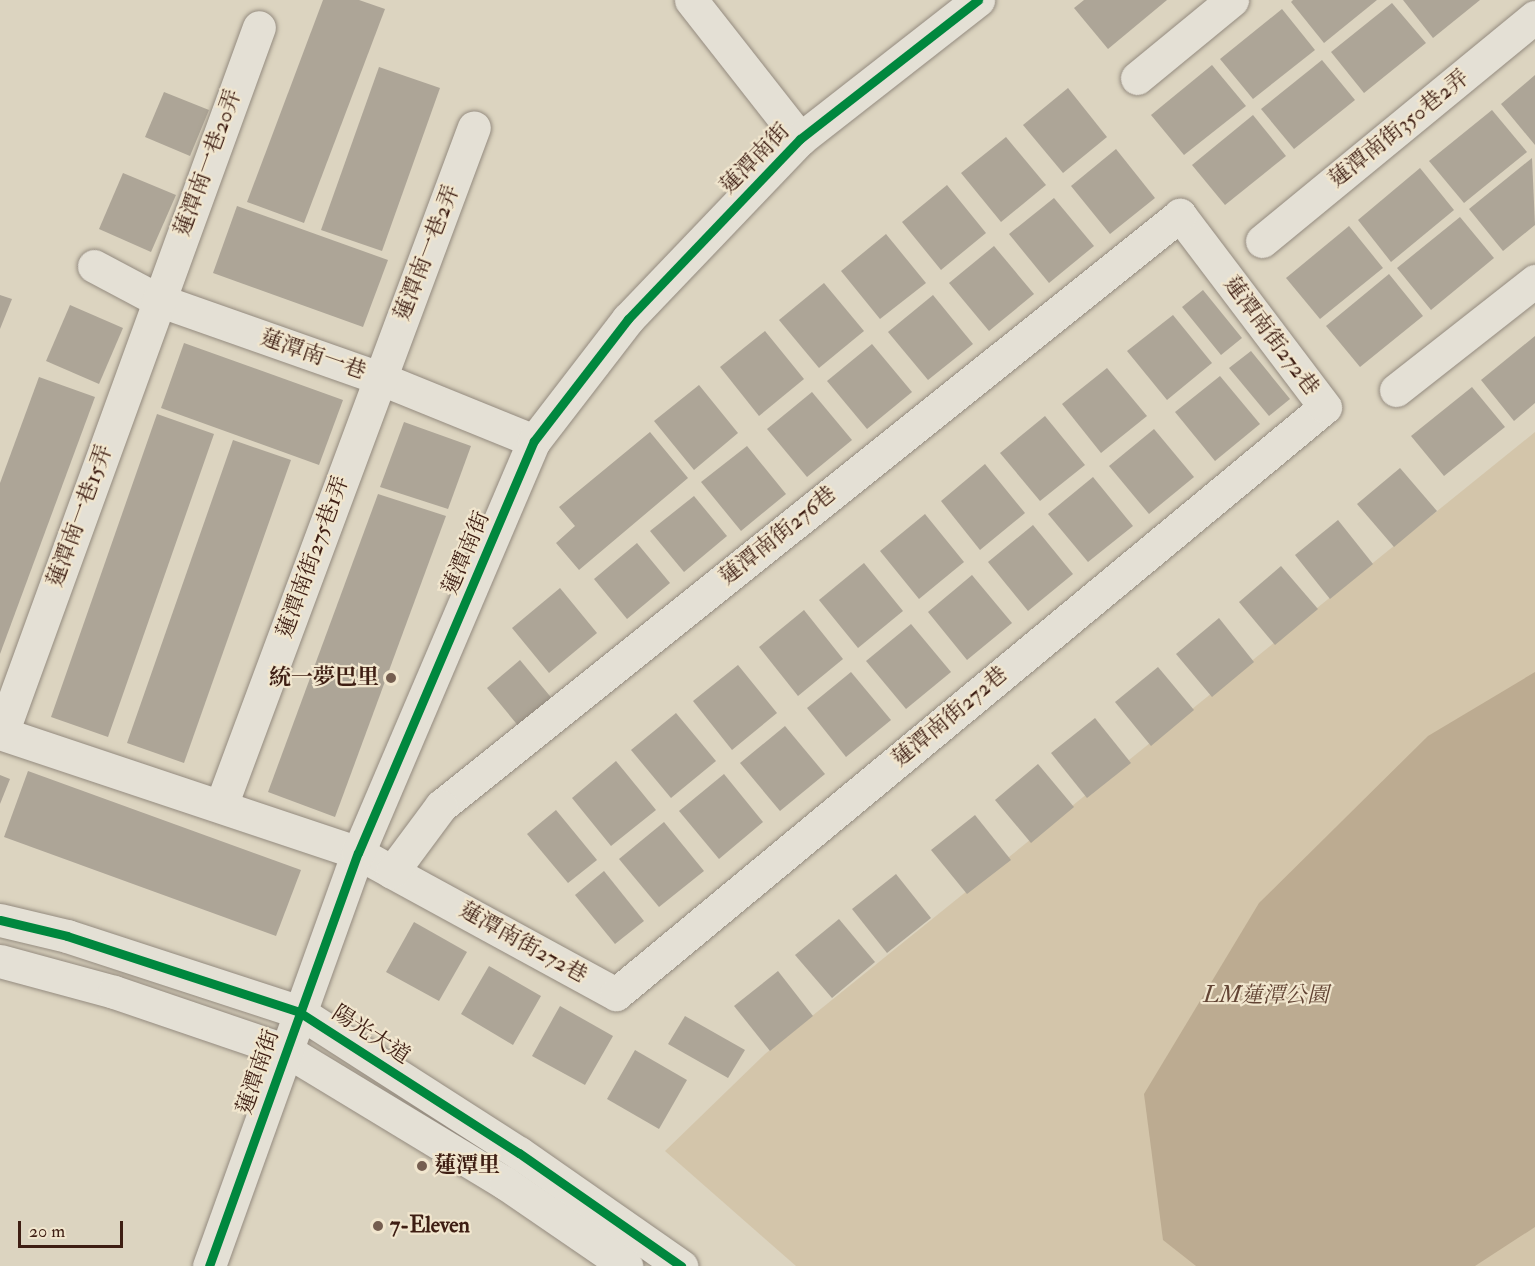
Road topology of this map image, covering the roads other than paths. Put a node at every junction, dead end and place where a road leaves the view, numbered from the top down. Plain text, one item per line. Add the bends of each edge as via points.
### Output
1 (691, 0) edge
2 (978, 0) edge
3 (1232, 0) edge
4 (1535, 17) edge
5 (259, 27) dead end
6 (1137, 78) dead end
7 (474, 127) dead end
8 (800, 139) junction
9 (1180, 214) joint
10 (1262, 241) dead end
11 (94, 266) dead end
12 (1535, 281) edge
13 (158, 300) junction
14 (379, 378) junction
15 (1396, 390) dead end
16 (534, 441) junction
17 (1, 733) edge
18 (222, 803) junction
19 (358, 853) junction
20 (392, 872) junction
21 (0, 920) edge
22 (0, 961) edge
23 (299, 1012) junction
24 (287, 1051) junction
25 (210, 1266) edge
26 (626, 1266) edge
27 (681, 1266) edge

1 - 8 street
2 - 8 street, 蓮潭南街
3 - 6 street
4 - 10 street, 蓮潭南街350巷2弄
5 - 13 street, 蓮潭南一巷20弄
7 - 14 street, 蓮潭南一巷2弄
8 - 16 street, 蓮潭南街 via 628,319
9 - 20 street, 蓮潭南街276巷 via 441,806
9 - 20 street, 蓮潭南街272巷 via 1324,407 1306,423 616,994
11 - 13 street, 蓮潭南一巷
12 - 15 street
13 - 14 street, 蓮潭南一巷
13 - 17 street, 蓮潭南一巷15弄
14 - 16 street, 蓮潭南一巷
14 - 18 street, 蓮潭南街275巷1弄
16 - 19 street, 蓮潭南街
17 - 18 street, 蓮潭南街272巷
18 - 19 street, 蓮潭南街272巷
19 - 20 street, 蓮潭南街272巷
19 - 23 street, 蓮潭南街
21 - 23 street, 陽光大道 via 67,936
22 - 24 street via 114,992
23 - 24 street, 蓮潭南街
23 - 27 street, 陽光大道 via 519,1153
24 - 25 street, 蓮潭南街
24 - 26 street via 505,1183

